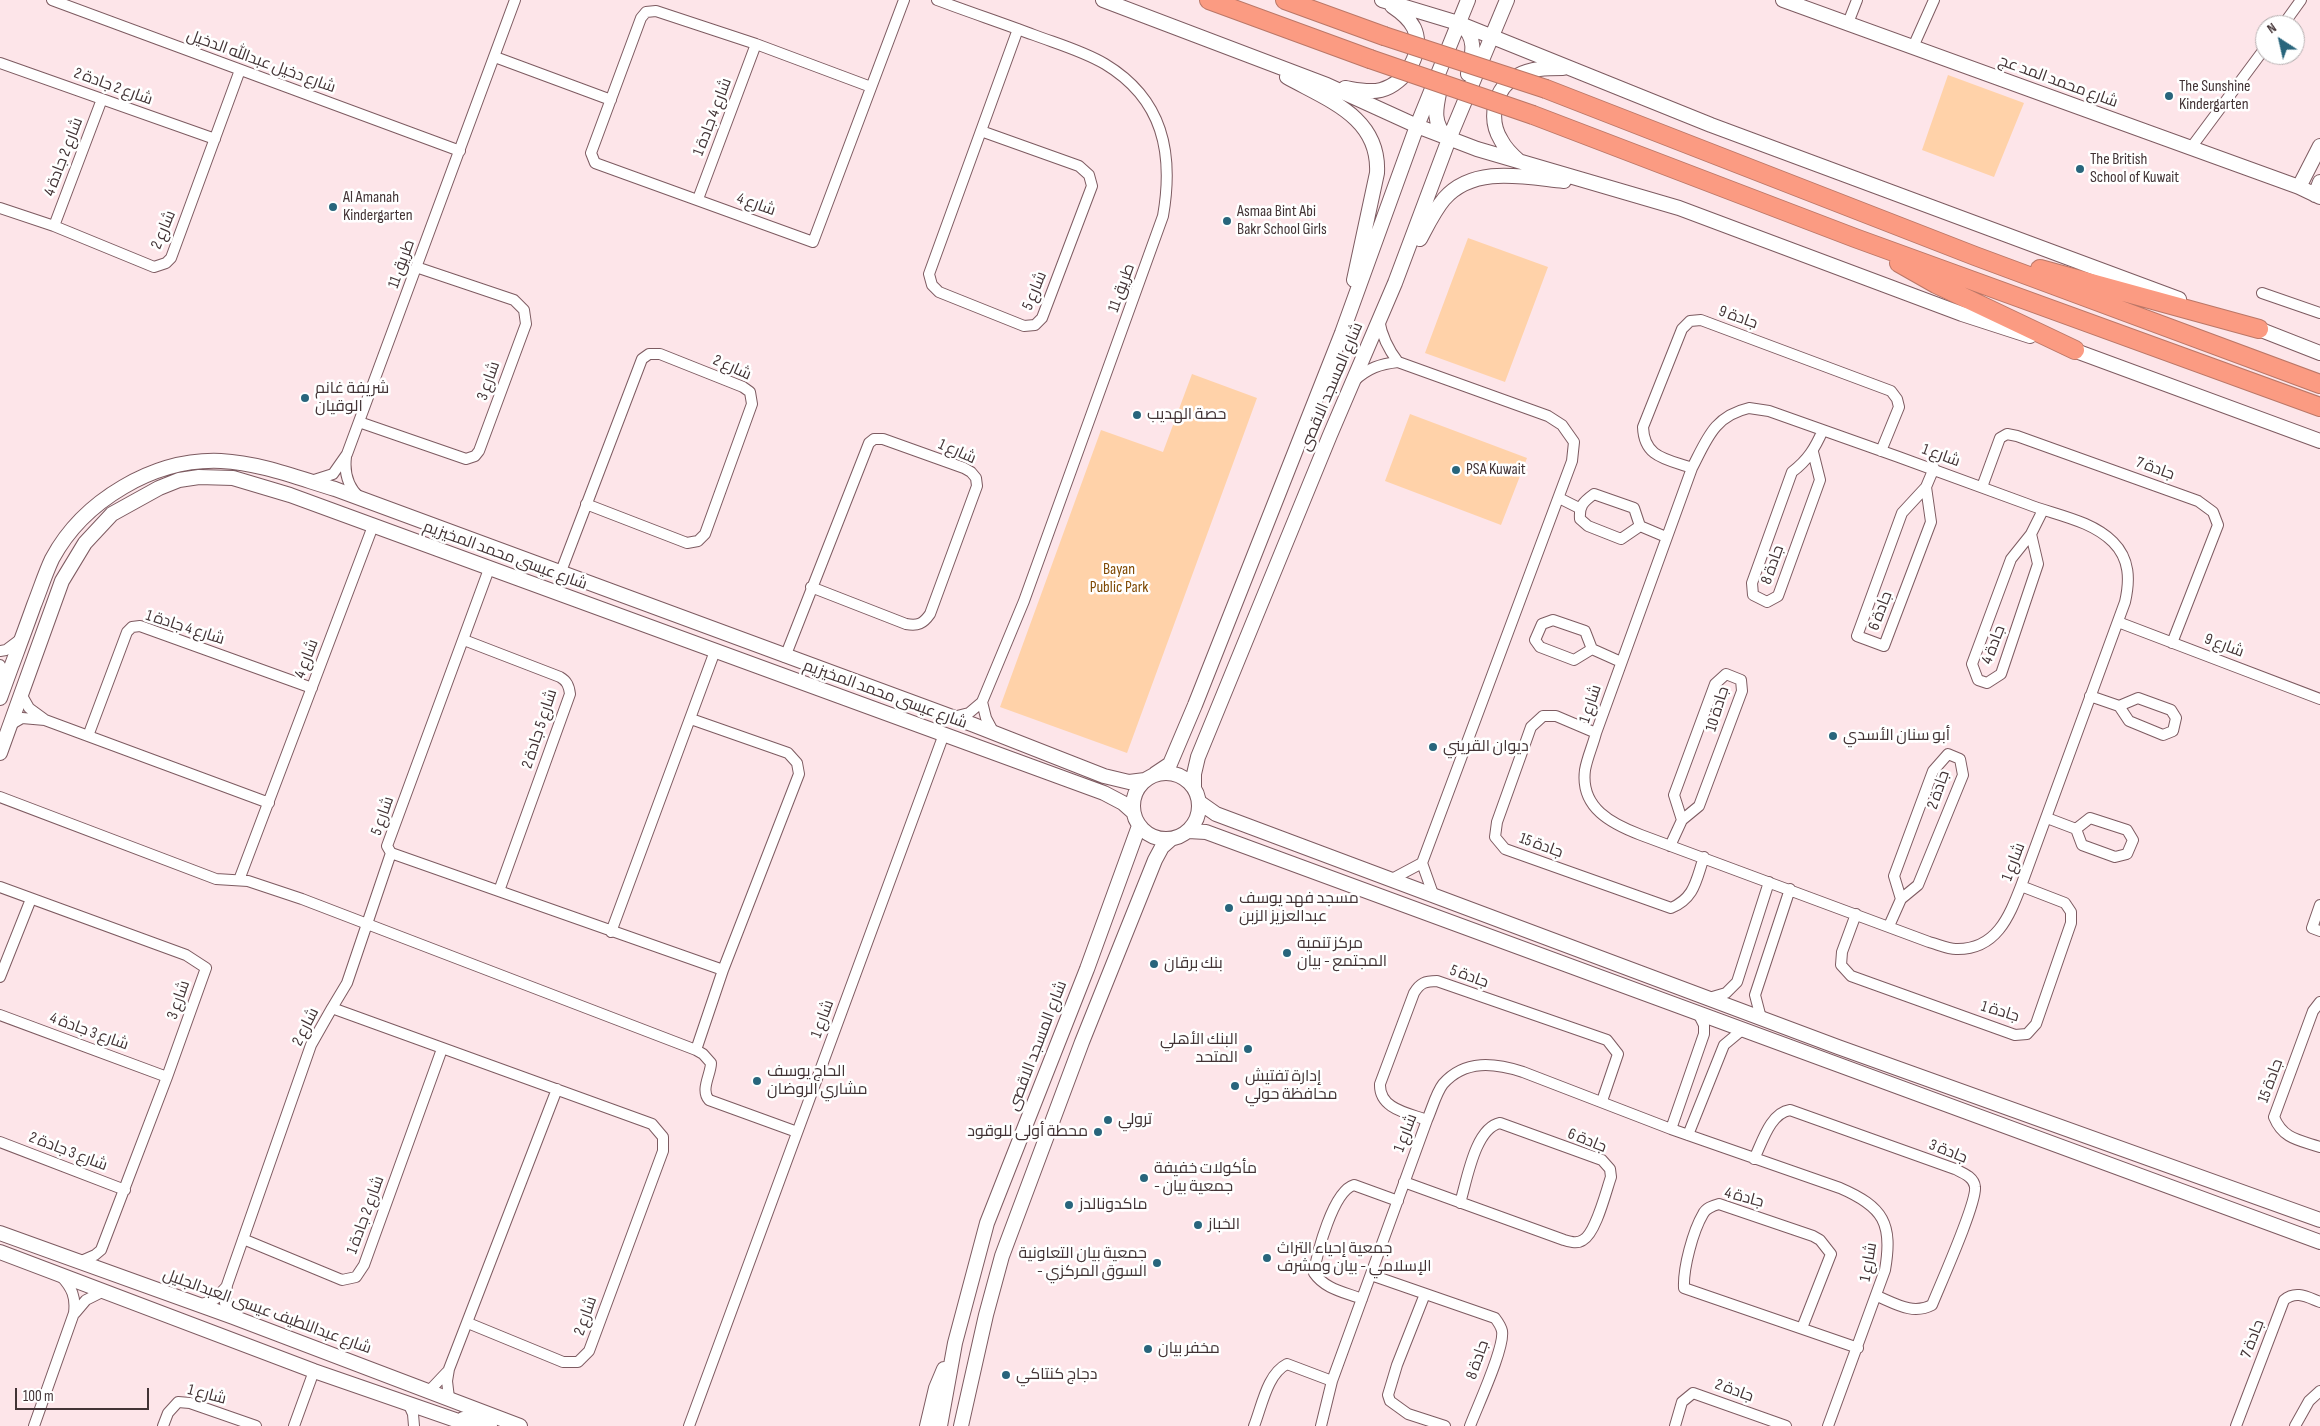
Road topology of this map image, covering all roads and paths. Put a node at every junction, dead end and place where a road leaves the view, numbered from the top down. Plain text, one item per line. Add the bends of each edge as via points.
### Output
1 (52, 0) edge
2 (515, 0) edge
3 (904, 0) edge
4 (937, 0) edge
5 (1103, 0) edge
6 (1209, 0) edge
7 (1284, 0) edge
8 (1468, 0) edge
9 (1507, 0) edge
10 (1783, 0) edge
11 (1857, 0) edge
12 (1934, 0) edge
13 (2301, 0) edge
14 (1384, 1) edge
15 (2290, 15) edge
16 (1458, 23) junction
17 (1848, 23) junction
18 (1018, 29) junction
19 (1493, 37) junction
20 (756, 44) junction
21 (1449, 47) junction
22 (1913, 47) junction
23 (1252, 56) junction
24 (495, 58) junction
25 (2255, 61) edge
26 (0, 63) edge
27 (1571, 68) junction
28 (240, 70) junction
29 (1327, 85) junction
30 (872, 87) junction
31 (102, 99) junction
32 (611, 100) junction
33 (1460, 116) junction
34 (1418, 126) junction
35 (981, 131) junction
36 (215, 139) junction
37 (1449, 139) junction
38 (2320, 146) edge
39 (2190, 149) junction
40 (460, 151) junction
41 (1520, 162) junction
42 (2320, 182) edge
43 (1602, 185) junction
44 (2298, 187) junction
45 (2317, 196) edge
46 (698, 199) junction
47 (0, 208) edge
48 (54, 226) junction
49 (1856, 238) junction
50 (1975, 256) junction
51 (416, 268) junction
52 (1396, 284) junction
53 (2262, 293) dead end
54 (2320, 312) edge
55 (1379, 320) junction
56 (2259, 329) junction
57 (1342, 333) junction
58 (2075, 350) junction
59 (2320, 353) edge
60 (1398, 362) junction
61 (1354, 381) junction
62 (2320, 384) edge
63 (2320, 407) edge
64 (359, 422) junction
65 (1823, 430) junction
66 (2320, 440) edge
67 (1881, 451) junction
68 (1813, 452) junction
69 (347, 454) junction
70 (1692, 468) junction
71 (1934, 468) junction
72 (308, 481) junction
73 (1982, 487) junction
74 (1926, 488) junction
75 (1558, 498) junction
76 (362, 500) junction
77 (586, 504) junction
78 (1579, 508) junction
79 (2042, 510) junction
80 (422, 522) junction
81 (373, 526) junction
82 (1640, 526) junction
83 (450, 532) junction
84 (2031, 534) junction
85 (1666, 537) junction
86 (414, 541) junction
87 (442, 551) junction
88 (52, 559) junction
89 (489, 568) junction
90 (68, 570) junction
91 (560, 574) junction
92 (811, 587) junction
93 (41, 588) junction
94 (58, 592) junction
95 (2118, 622) junction
96 (22, 637) junction
97 (464, 640) junction
98 (2172, 643) junction
99 (1592, 649) junction
100 (0, 651) edge
101 (715, 651) junction
102 (785, 657) junction
103 (1621, 662) junction
104 (0, 665) edge
105 (838, 676) junction
106 (6, 682) junction
107 (864, 686) junction
108 (312, 688) junction
109 (830, 693) junction
110 (21, 694) junction
111 (2090, 696) junction
112 (0, 698) edge
113 (2320, 699) edge
114 (982, 702) junction
115 (857, 703) junction
116 (2119, 706) junction
117 (952, 717) junction
118 (691, 719) junction
119 (45, 720) junction
120 (10, 725) junction
121 (994, 733) junction
122 (1596, 733) junction
123 (944, 734) junction
124 (88, 736) junction
125 (0, 753) edge
126 (1072, 763) junction
127 (1150, 777) junction
128 (1066, 779) junction
129 (1194, 788) junction
130 (0, 797) edge
131 (1199, 802) junction
132 (268, 803) junction
133 (1132, 811) junction
134 (2047, 818) junction
135 (1682, 820) junction
136 (1139, 826) junction
137 (2076, 829) junction
138 (1188, 831) junction
139 (1172, 839) junction
140 (1670, 846) junction
141 (390, 853) junction
142 (1704, 857) junction
143 (1422, 863) junction
144 (1392, 879) junction
145 (239, 880) junction
146 (1769, 882) junction
147 (2021, 886) junction
148 (0, 888) edge
149 (1790, 888) junction
150 (499, 891) junction
151 (1433, 894) junction
152 (1901, 898) junction
153 (31, 899) junction
154 (2320, 905) edge
155 (1856, 914) junction
156 (368, 926) junction
157 (1889, 926) junction
158 (2320, 931) edge
159 (611, 932) junction
160 (1550, 938) junction
161 (1576, 948) junction
162 (1543, 956) junction
163 (1571, 967) junction
164 (723, 970) junction
165 (0, 977) edge
166 (1709, 998) junction
167 (2320, 1002) edge
168 (332, 1008) junction
169 (1698, 1013) junction
170 (0, 1015) edge
171 (1761, 1018) junction
172 (1742, 1030) junction
173 (442, 1049) junction
174 (696, 1050) junction
175 (1900, 1069) junction
176 (167, 1077) junction
177 (1924, 1077) junction
178 (1890, 1084) junction
179 (557, 1089) junction
180 (1919, 1094) junction
181 (1602, 1101) junction
182 (1427, 1120) junction
183 (1671, 1130) junction
184 (797, 1132) junction
185 (1688, 1135) junction
186 (0, 1142) edge
187 (2320, 1147) edge
188 (1754, 1159) junction
189 (1404, 1182) junction
190 (125, 1190) junction
191 (1398, 1200) junction
192 (1460, 1203) junction
193 (2320, 1220) edge
194 (0, 1233) edge
195 (243, 1239) junction
196 (0, 1242) edge
197 (23, 1242) junction
198 (2320, 1242) edge
199 (101, 1250) junction
200 (0, 1252) edge
201 (79, 1262) junction
202 (59, 1274) junction
203 (110, 1274) junction
204 (1371, 1275) junction
205 (228, 1286) junction
206 (102, 1292) junction
207 (1425, 1294) junction
208 (1877, 1296) junction
209 (1362, 1299) junction
210 (2320, 1302) edge
211 (200, 1305) junction
212 (74, 1313) junction
213 (233, 1317) junction
214 (468, 1322) junction
215 (1802, 1328) junction
216 (956, 1343) junction
217 (1858, 1348) junction
218 (450, 1369) junction
219 (314, 1371) junction
220 (1332, 1381) junction
221 (430, 1390) junction
222 (2320, 1392) edge
223 (449, 1398) junction
224 (410, 1405) junction
225 (430, 1411) junction
226 (453, 1418) junction
227 (962, 1424) edge
228 (1771, 1424) edge
229 (34, 1426) edge
230 (163, 1426) edge
231 (256, 1426) edge
232 (294, 1426) edge
233 (416, 1426) edge
234 (473, 1426) edge
235 (490, 1426) edge
236 (519, 1426) edge
237 (689, 1426) edge
238 (927, 1426) edge
239 (940, 1426) edge
240 (1254, 1426) edge
241 (1321, 1426) edge
242 (1445, 1426) edge
243 (1470, 1426) edge
244 (1675, 1426) edge
245 (1786, 1426) edge
246 (1828, 1426) edge
247 (2236, 1426) edge
248 (2295, 1426) edge

1 - 28 street, شارع دخيل عبدالله الدخيل
2 - 24 street, طريق 11
3 - 30 street, شارع 4
4 - 18 street, طريق 11
5 - 23 street
6 - 49 highway, bridge via 1533,115
7 - 50 highway, bridge via 1546,89
8 - 16 street, شارع المسجد الاقصى
9 - 19 street, شارع المسجد الاقصى
10 - 17 street, شارع محمد المد عج
11 - 17 street
12 - 22 street
13 - 15 street
14 - 16 street
14 - 29 street via 1406,17 1415,32 1417,47 1408,71 1398,82 1380,90
16 - 19 street
16 - 21 street, شارع المسجد الاقصى
16 - 33 street via 1468,32 1473,45
17 - 22 street, شارع محمد المد عج
18 - 35 street, شارع 5
18 - 114 street, طريق 11 via 1081,52 1105,64 1131,84 1153,112 1165,143 1168,188 1164,216 1024,601
19 - 27 street
19 - 33 street, شارع المسجد الاقصى
20 - 30 street, شارع 4
20 - 32 street, شارع 4 via 656,11 646,12
20 - 46 street, شارع 4 جادة 1
21 - 34 street, شارع المسجد الاقصى
21 - 37 street via 1436,112 1438,128
22 - 39 street, شارع محمد المد عج
23 - 29 street
23 - 57 street via 1347,112 1363,126 1373,141 1377,173
24 - 32 street
24 - 40 street, طريق 11
25 - 39 street
26 - 31 street, شارع 2 جادة 2
27 - 41 street via 1528,71 1512,79 1501,92 1494,113 1496,130 1501,142
27 - 56 street via 1711,125
28 - 36 street, شارع 2
28 - 40 street, شارع دخيل عبدالله الدخيل
29 - 34 street
30 - 46 street, شارع 4 via 814,242
31 - 36 street, شارع 2 جادة 2
31 - 48 street, شارع 2 جادة 4
32 - 46 street, شارع 4 via 591,153 595,163
33 - 37 street, شارع المسجد الاقصى
34 - 37 street
34 - 57 street, شارع المسجد الاقصى
35 - 35 street, شارع 5 via 1079,166 1089,175 1092,186 1042,318 1035,325 1024,326 939,292 932,285 929,274
36 - 48 street, شارع 2 via 166,264 154,267
37 - 41 street
37 - 52 street, شارع المسجد الاقصى
38 - 44 street
39 - 44 street, شارع محمد المد عج
40 - 51 street, طريق 11
41 - 43 street
42 - 45 street
43 - 52 street via 1500,176 1468,182 1439,205
43 - 58 street via 1679,208 1962,314
44 - 45 street, شارع محمد المد عج
47 - 48 street, شارع 2
49 - 58 highway via 1936,284
49 - 63 highway
50 - 56 highway via 2028,266
50 - 62 highway
51 - 64 street, طريق 11
51 - 64 street, شارع 3 via 514,300 525,314 526,324 479,452 466,459
52 - 55 street, شارع المسجد الاقصى
53 - 54 street
55 - 60 street via 1388,350
55 - 61 street, شارع المسجد الاقصى
56 - 59 street
57 - 127 street, شارع المسجد الاقصى via 1170,764
58 - 66 street
60 - 61 street via 1366,370
60 - 75 street via 1548,416 1562,426 1574,442 1572,461
61 - 129 street, شارع المسجد الاقصى via 1198,757
64 - 69 street, طريق 11
65 - 67 street, شارع 1
65 - 68 street, جادة 8
65 - 70 street, شارع 1 via 1769,412 1749,408 1737,411 1713,428
67 - 70 street, جادة 9 via 1899,407 1891,391 1701,320 1690,321 1682,329 1643,427 1643,439 1651,452
67 - 71 street, شارع 1
68 - 68 street, جادة 8 via 1792,472 1752,583 1753,595 1767,602 1778,596 1820,480
69 - 72 street, طريق 11 via 333,474
69 - 76 street, طريق 11 via 347,479
70 - 85 street, شارع 1
71 - 73 street, شارع 1
71 - 74 street, جادة 6
72 - 76 street, شارع عيسى محمد المخيزيم
72 - 88 street, شارع عيسى محمد المخيزيم via 221,461 181,464 141,479 102,501 78,524
73 - 79 street, شارع 1
73 - 98 street, جادة 7 via 2000,438 2008,434 2198,501 2213,512 2218,525
74 - 74 street, جادة 6 via 1902,513 1857,636 1884,646 1931,522
75 - 78 street
75 - 143 street
76 - 80 street, شارع عيسى محمد المخيزيم
77 - 77 street, شارع 2 via 687,543 698,541 705,534 752,404 750,392 660,354 642,358
77 - 91 street, شارع 2
78 - 82 street via 1580,519 1588,526 1621,539
78 - 82 street via 1594,494 1634,508
79 - 84 street, جادة 4
79 - 95 street, شارع 1 via 2091,526 2113,542 2126,559 2129,582
80 - 83 street, شارع عيسى محمد المخيزيم
80 - 86 street via 424,534
81 - 86 street, شارع عيسى محمد المخيزيم
81 - 90 street, شارع عيسى محمد المخيزيم via 233,478 199,477 159,488 112,514 85,543
81 - 108 street, شارع 4
82 - 85 street
83 - 87 street via 440,540
83 - 91 street, شارع عيسى محمد المخيزيم
84 - 84 street, جادة 4 via 2011,559 1972,664 1978,680 1987,683 2000,674 2038,564
85 - 103 street, شارع 1
86 - 87 street, شارع عيسى محمد المخيزيم
87 - 89 street, شارع عيسى محمد المخيزيم
88 - 90 street via 57,569
88 - 93 street, شارع عيسى محمد المخيزيم
89 - 97 street, شارع 5
89 - 101 street, شارع عيسى محمد المخيزيم
90 - 94 street, شارع عيسى محمد المخيزيم
91 - 102 street, شارع عيسى محمد المخيزيم
92 - 92 street, شارع 1 via 906,624 922,624 930,614 976,486 976,478 964,468 883,439 874,439 866,448
92 - 102 street, شارع 1
93 - 94 street via 50,584
93 - 96 street, شارع عيسى محمد المخيزيم
94 - 110 street, شارع عيسى محمد المخيزيم
95 - 98 street, شارع 9
95 - 111 street, شارع 1
96 - 100 street via 13,646
96 - 106 street, شارع عيسى محمد المخيزيم
97 - 141 street, شارع 5 via 387,846
97 - 150 street, شارع 5 جادة 2 via 560,676 569,687 570,694
98 - 113 street, شارع 9
99 - 99 street via 1584,631 1553,620 1542,624 1535,640 1540,647 1574,660
99 - 103 street
101 - 109 street, شارع عيسى محمد المخيزيم
101 - 118 street
102 - 105 street, شارع عيسى محمد المخيزيم
103 - 122 street, شارع 1
104 - 106 street
105 - 107 street, شارع عيسى محمد المخيزيم
105 - 109 street via 841,687 838,692
106 - 112 street, شارع عيسى محمد المخيزيم
107 - 115 street via 856,694
107 - 117 street, شارع عيسى محمد المخيزيم
108 - 124 street, شارع 4 جادة 1 via 140,626 132,627 126,632
108 - 132 street, شارع 4
109 - 115 street, شارع عيسى محمد المخيزيم
110 - 119 street via 29,708
110 - 120 street, شارع عيسى محمد المخيزيم
111 - 116 street
111 - 134 street, شارع 1
114 - 117 street via 969,713
114 - 121 street
115 - 123 street, شارع عيسى محمد المخيزيم
116 - 116 street via 2138,698 2171,710 2176,718 2173,731 2163,735 2129,721
117 - 121 street, شارع عيسى محمد المخيزيم
118 - 159 street
118 - 164 street via 788,753 797,763 799,774
119 - 120 street via 22,718
119 - 124 street
120 - 125 street, شارع عيسى محمد المخيزيم
121 - 126 street, شارع عيسى محمد المخيزيم
122 - 140 street, شارع 1 via 1585,770 1585,789 1599,812 1615,825
122 - 142 street, جادة 15 via 1556,716 1543,716 1531,727 1498,822 1496,837 1505,849 1671,908 1683,903 1690,895
123 - 128 street, شارع عيسى محمد المخيزيم
123 - 184 street, شارع 1
124 - 132 street
126 - 127 street, شارع عيسى محمد المخيزيم via 1129,782
126 - 128 street via 1075,772
127 - 129 street via 1166,772 1177,774
127 - 133 street via 1135,794
128 - 133 street, شارع عيسى محمد المخيزيم via 1104,793
129 - 131 street
130 - 145 street via 216,879
131 - 138 street via 1197,818
131 - 144 street via 1216,814
132 - 145 street, شارع 4
133 - 136 street
134 - 137 street
134 - 147 street, شارع 1
135 - 135 street, جادة 10 via 1674,796 1715,684 1726,674 1741,680 1742,691 1700,806
135 - 140 street, جادة 10
136 - 139 street via 1153,837
136 - 216 street, شارع المسجد الاقصى via 1087,969 987,1223
137 - 137 street via 2090,818 2127,830 2132,840 2127,854 2116,857 2082,845
138 - 139 street
138 - 162 street via 1206,832
139 - 227 street via 1155,860 1004,1247
140 - 142 street, شارع 1
141 - 150 street, شارع 5
141 - 156 street
142 - 146 street, شارع 1
143 - 144 street
143 - 151 street
144 - 151 street
145 - 156 street via 302,899
146 - 149 street, شارع 1
146 - 166 street via 1737,982 1726,993
147 - 155 street, جادة 1 via 2065,903 2071,923 2036,1024 2027,1034 2015,1036 1851,976 1841,965 1842,952
147 - 157 street, شارع 1 via 2000,931 1978,945 1956,949
148 - 153 street, شارع 3
149 - 155 street, شارع 1
149 - 171 street via 1754,995
150 - 159 street, شارع 5
151 - 160 street
152 - 152 street, جادة 2 via 1894,876 1933,771 1948,754 1960,758 1963,775 1918,885
152 - 157 street, جادة 2
153 - 165 street
153 - 176 street, شارع 3 via 186,955 206,968
154 - 158 street via 2312,928
155 - 157 street, شارع 1
156 - 168 street via 347,983
156 - 174 street
159 - 164 street, شارع 5
160 - 161 street
160 - 162 street via 1553,947
161 - 163 street via 1568,958
161 - 166 street
162 - 163 street
163 - 169 street
164 - 174 street
166 - 171 street
167 - 187 street, جادة 15 via 2313,1011 2274,1116 2286,1135
168 - 173 street, شارع 2
168 - 195 street, شارع 2 via 312,1045
169 - 172 street
169 - 183 street via 1704,1034
170 - 176 street, شارع 3 جادة 4
171 - 175 street
172 - 178 street
172 - 185 street via 1724,1045
173 - 179 street, شارع 2
173 - 195 street, شارع 2 جادة 1 via 364,1264 356,1277 342,1280
174 - 184 street via 711,1062 705,1090 709,1100
175 - 177 street
175 - 178 street via 1902,1076 1898,1082
176 - 190 street, شارع 3
177 - 180 street via 1917,1082
177 - 193 street
178 - 180 street
179 - 214 street
179 - 214 street, شارع 2 via 652,1124 663,1137 663,1150 589,1351 578,1362 563,1362
180 - 198 street
181 - 182 street, شارع 1 via 1500,1065 1480,1064 1457,1072 1442,1085
181 - 182 street, جادة 5 via 1618,1054 1607,1040 1437,981 1427,981 1420,984 1414,993 1380,1084 1380,1092 1389,1105
181 - 183 street, شارع 1
182 - 189 street, شارع 1
183 - 185 street, شارع 1
184 - 237 street, شارع 1
185 - 188 street, شارع 1
186 - 190 street, شارع 3 جادة 2
188 - 208 street, شارع 1 via 1840,1188 1860,1196 1872,1206 1884,1222 1890,1245
188 - 208 street, جادة 3 via 1771,1125 1779,1115 1790,1110 1956,1169 1970,1177 1975,1187 1970,1209 1932,1305 1923,1310 1904,1308
189 - 191 street, شارع 1
189 - 192 street, جادة 6
190 - 199 street, شارع 3
191 - 204 street, شارع 1
191 - 209 street via 1354,1185 1337,1198 1314,1273 1328,1286
192 - 192 street, جادة 6 via 1575,1243 1592,1232 1611,1176 1610,1169 1602,1160 1565,1149 1508,1125 1493,1124 1478,1145
194 - 197 street, شارع عبداللطيف عيسى العبدالجليل
195 - 205 street, شارع 2
196 - 197 street
197 - 201 street, شارع عبداللطيف عيسى العبدالجليل
199 - 201 street
199 - 203 street
200 - 202 street
201 - 203 street, شارع عبداللطيف عيسى العبدالجليل
202 - 206 street
202 - 212 street via 73,1291
203 - 211 street, شارع عبداللطيف عيسى العبدالجليل
204 - 207 street, جادة 8
204 - 209 street, شارع 1
205 - 211 street via 215,1299
205 - 213 street, شارع 2 via 225,1303
206 - 212 street via 86,1300
206 - 219 street
207 - 242 street via 1396,1365 1388,1394 1390,1401 1408,1414
207 - 243 street, جادة 8 via 1495,1318 1501,1325 1503,1333 1499,1350
208 - 217 street, شارع 1
209 - 220 street, شارع 1
210 - 247 street, جادة 7 via 2298,1294 2284,1300
211 - 213 street, شارع عبداللطيف عيسى العبدالجليل
212 - 229 street
213 - 221 street, شارع عبداللطيف عيسى العبدالجليل
214 - 218 street
215 - 215 street, جادة 4 via 1684,1288 1686,1264 1703,1213 1709,1207 1719,1204 1813,1236 1827,1247 1831,1254 1828,1266
215 - 217 street, جادة 4
216 - 238 street via 936,1388
216 - 239 street, شارع المسجد الاقصى
217 - 246 street, شارع 1
218 - 221 street
218 - 223 street via 447,1382
219 - 224 street
219 - 232 street
220 - 240 street via 1288,1364 1280,1368 1273,1375
220 - 241 street, شارع 1
221 - 223 street, شارع عبداللطيف عيسى العبدالجليل
222 - 248 street via 2309,1401
223 - 236 street, شارع عبداللطيف عيسى العبدالجليل
224 - 225 street
224 - 233 street
225 - 226 street
225 - 233 street
226 - 234 street
226 - 235 street
228 - 244 street, جادة 2 via 1693,1393 1682,1402
228 - 245 street, جادة 2
230 - 231 street, شارع 1 via 168,1413 178,1402 190,1403

